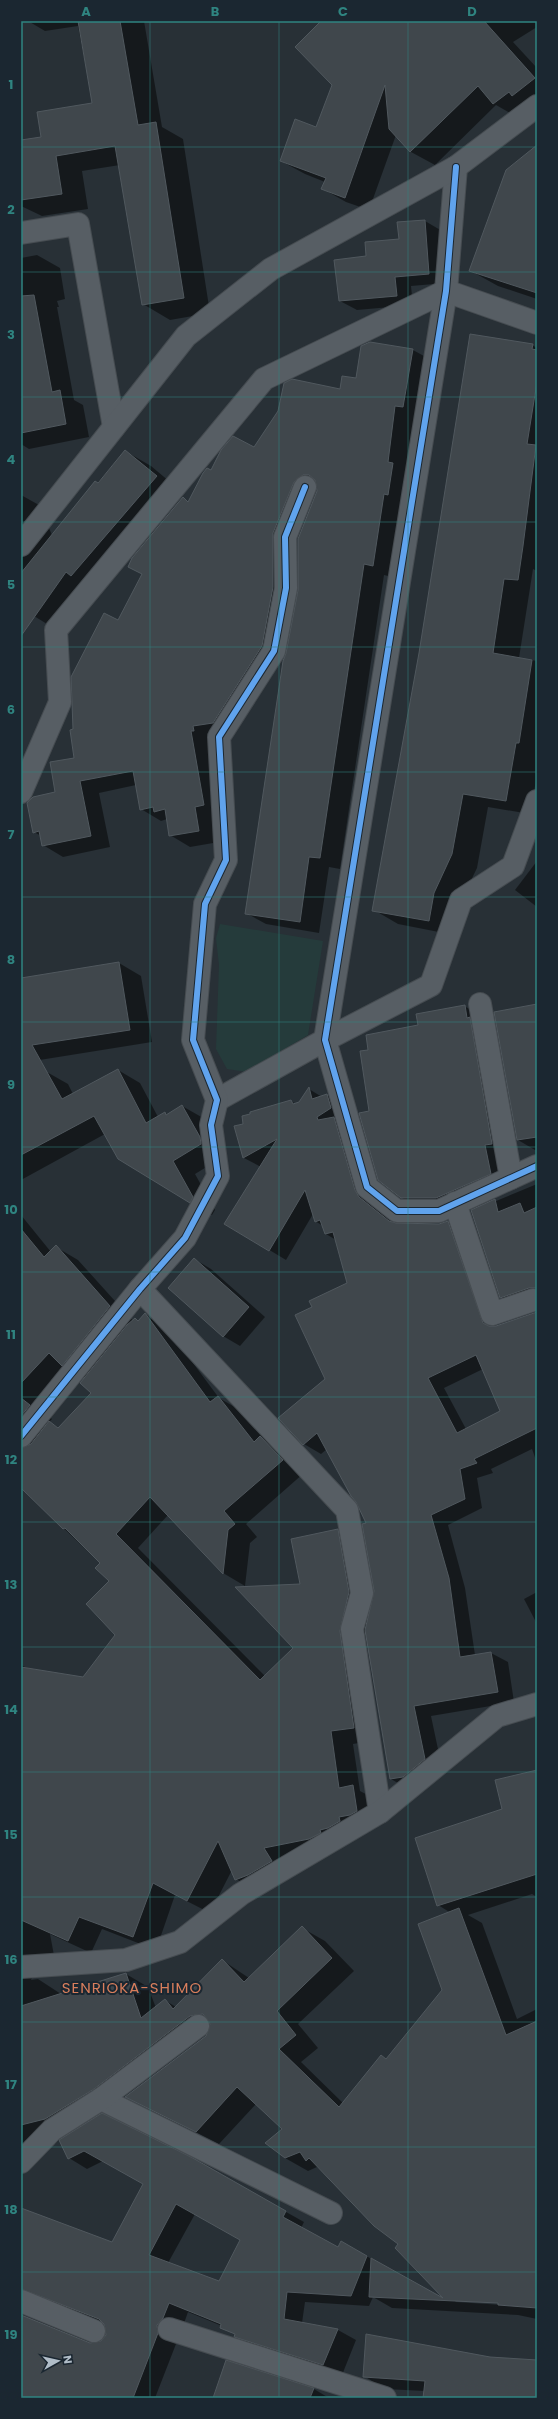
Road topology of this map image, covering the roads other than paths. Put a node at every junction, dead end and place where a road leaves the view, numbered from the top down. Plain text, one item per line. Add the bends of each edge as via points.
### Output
1 (537, 106) edge
2 (456, 167) junction
3 (21, 233) edge
4 (446, 291) junction
5 (537, 323) edge
6 (114, 427) junction
7 (305, 486) dead end
8 (21, 545) edge
9 (21, 792) edge
10 (537, 800) edge
11 (480, 1004) dead end
12 (325, 1040) junction
13 (217, 1100) junction
14 (537, 1166) edge
15 (511, 1178) junction
16 (455, 1203) junction
17 (140, 1289) junction
18 (533, 1300) dead end
19 (21, 1436) edge
20 (537, 1704) edge
21 (380, 1812) junction
22 (21, 1967) edge
23 (198, 2026) dead end
24 (101, 2099) junction
25 (21, 2162) edge
26 (331, 2213) dead end
27 (21, 2301) edge
28 (169, 2329) dead end
29 (94, 2331) dead end
30 (385, 2398) edge

1 - 2 street
2 - 4 street
2 - 6 street via 271,268 186,336
3 - 6 street via 78,224
4 - 5 street
4 - 9 street via 264,379 56,630 60,702
4 - 12 street
6 - 8 street
7 - 13 street via 285,537 286,588 274,651 219,737 226,860 205,904 193,1040
10 - 12 street via 513,866 461,900 431,984
11 - 15 street
12 - 13 street
12 - 16 street via 366,1187 397,1211 439,1211
13 - 17 street via 211,1125 218,1176 185,1238
14 - 15 street
15 - 16 street
16 - 18 street via 492,1314
17 - 19 street
17 - 21 street via 347,1510 362,1593 352,1629
20 - 21 street via 497,1716
21 - 22 street via 241,1894 180,1942 126,1960
23 - 24 street
24 - 25 street via 52,2130
24 - 26 street
27 - 29 street
28 - 30 street

